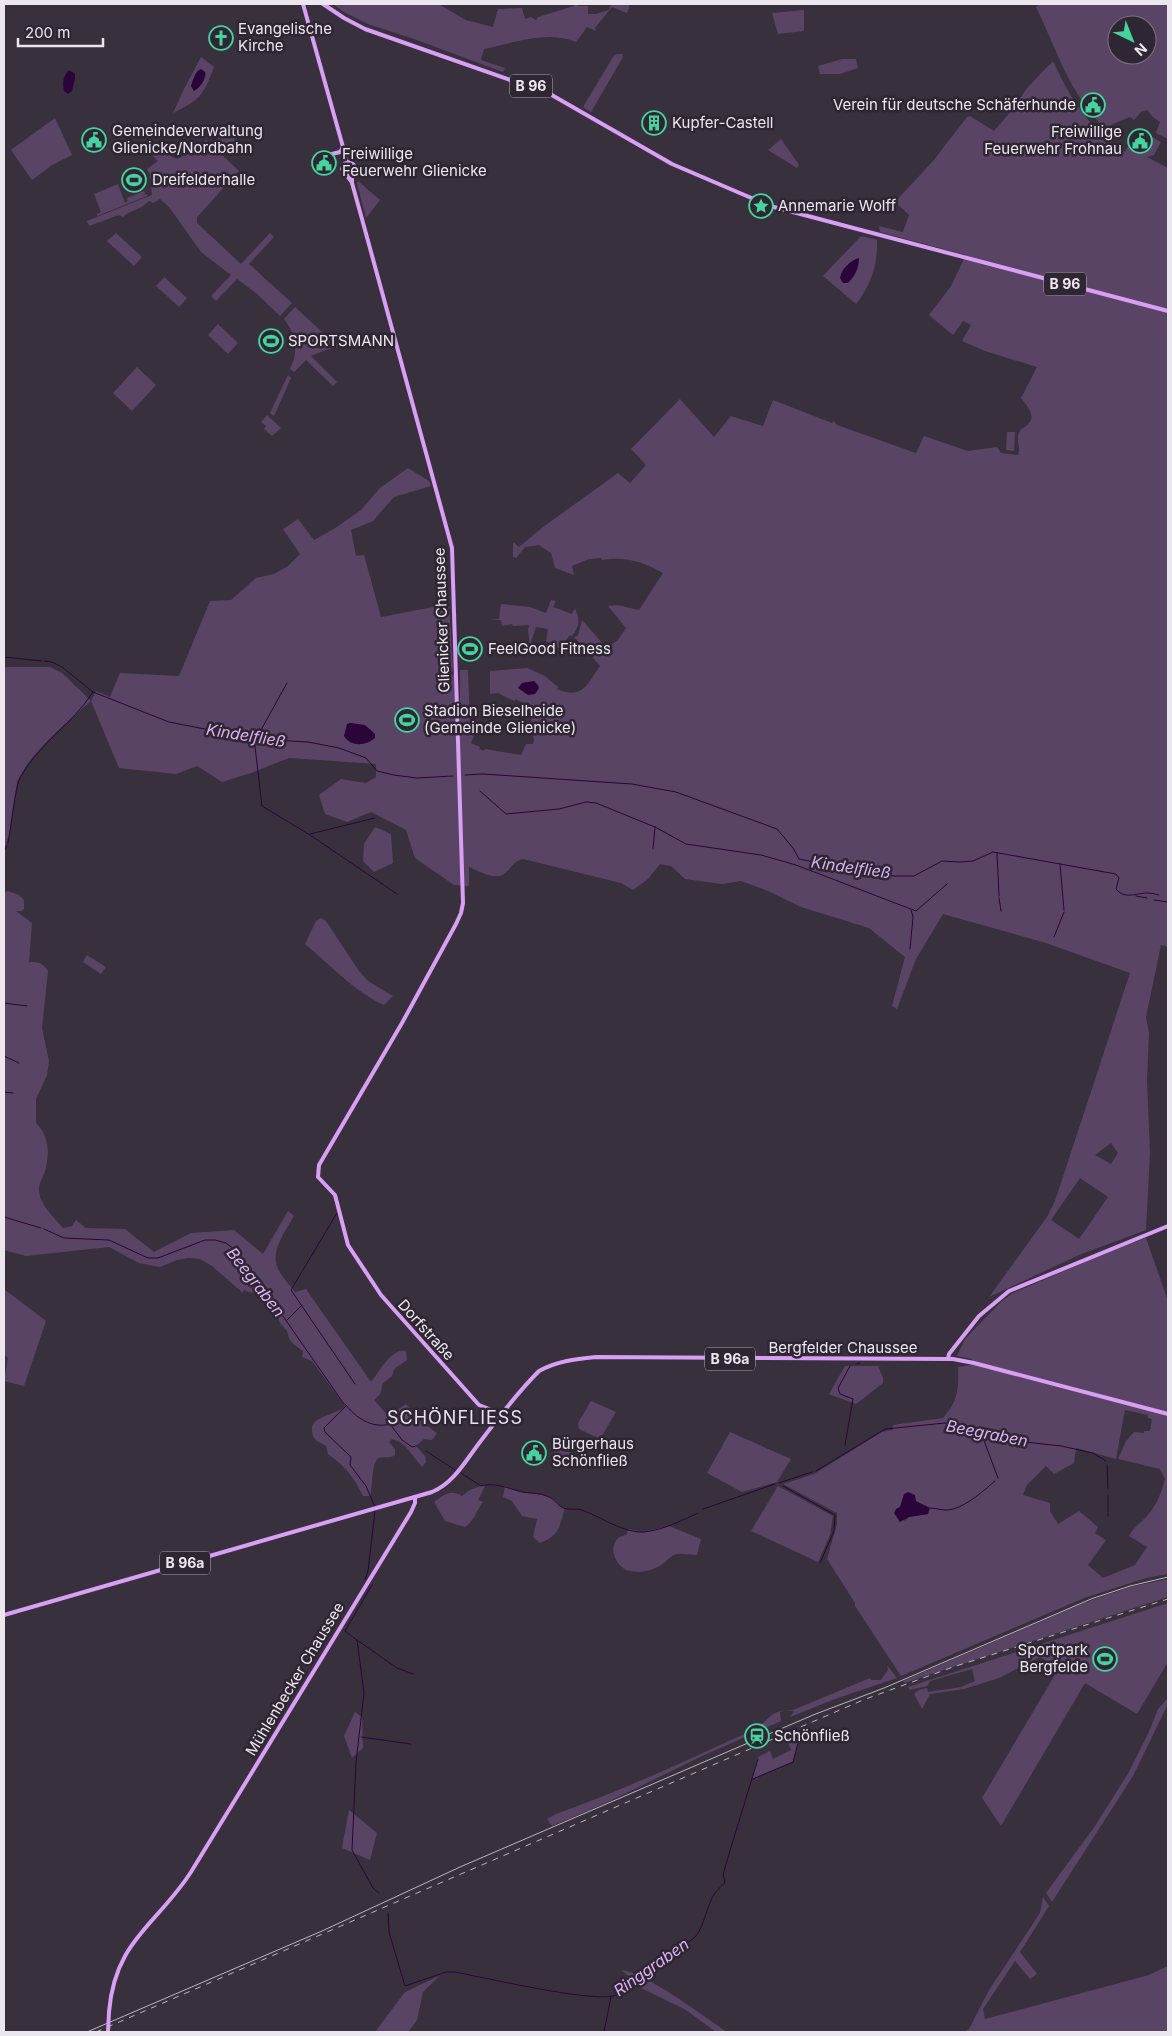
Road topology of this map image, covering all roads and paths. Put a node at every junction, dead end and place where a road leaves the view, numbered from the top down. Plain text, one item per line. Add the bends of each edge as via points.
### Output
1 (303, 4) edge
2 (323, 4) edge
3 (343, 147) junction
4 (332, 154) dead end
5 (348, 162) junction
6 (349, 174) junction
7 (1168, 311) edge
8 (1168, 1226) edge
9 (348, 1245) joint
10 (956, 1347) junction
11 (948, 1359) junction
12 (953, 1359) junction
13 (502, 1414) junction
14 (1168, 1414) edge
15 (415, 1497) junction
16 (4, 1615) edge
17 (108, 2032) edge

1 - 3 main road
2 - 7 main road, B 96 via 364,29 550,94 672,164 770,206
3 - 4 main road via 340,152
3 - 5 main road
5 - 6 main road via 354,167
5 - 6 main road via 342,169
6 - 9 main road, Glienicker Chaussee via 450,542 462,861 461,913 319,1165 317,1174 335,1195
8 - 10 main road via 1004,1294 979,1316
9 - 13 main road, Dorfstraße via 389,1306 416,1336 479,1405
10 - 11 main road
10 - 12 main road
11 - 12 main road, Bergfelder Chaussee / B 96a
11 - 13 main road, Bergfelder Chaussee / B 96a via 574,1359 540,1371
12 - 14 main road, Bergfelder Chaussee / B 96a
13 - 15 main road, B 96a via 450,1481 434,1492
15 - 16 main road, B 96a
15 - 17 main road, Mühlenbecker Chaussee, bridge via 411,1512 191,1872 125,1954 112,1986

